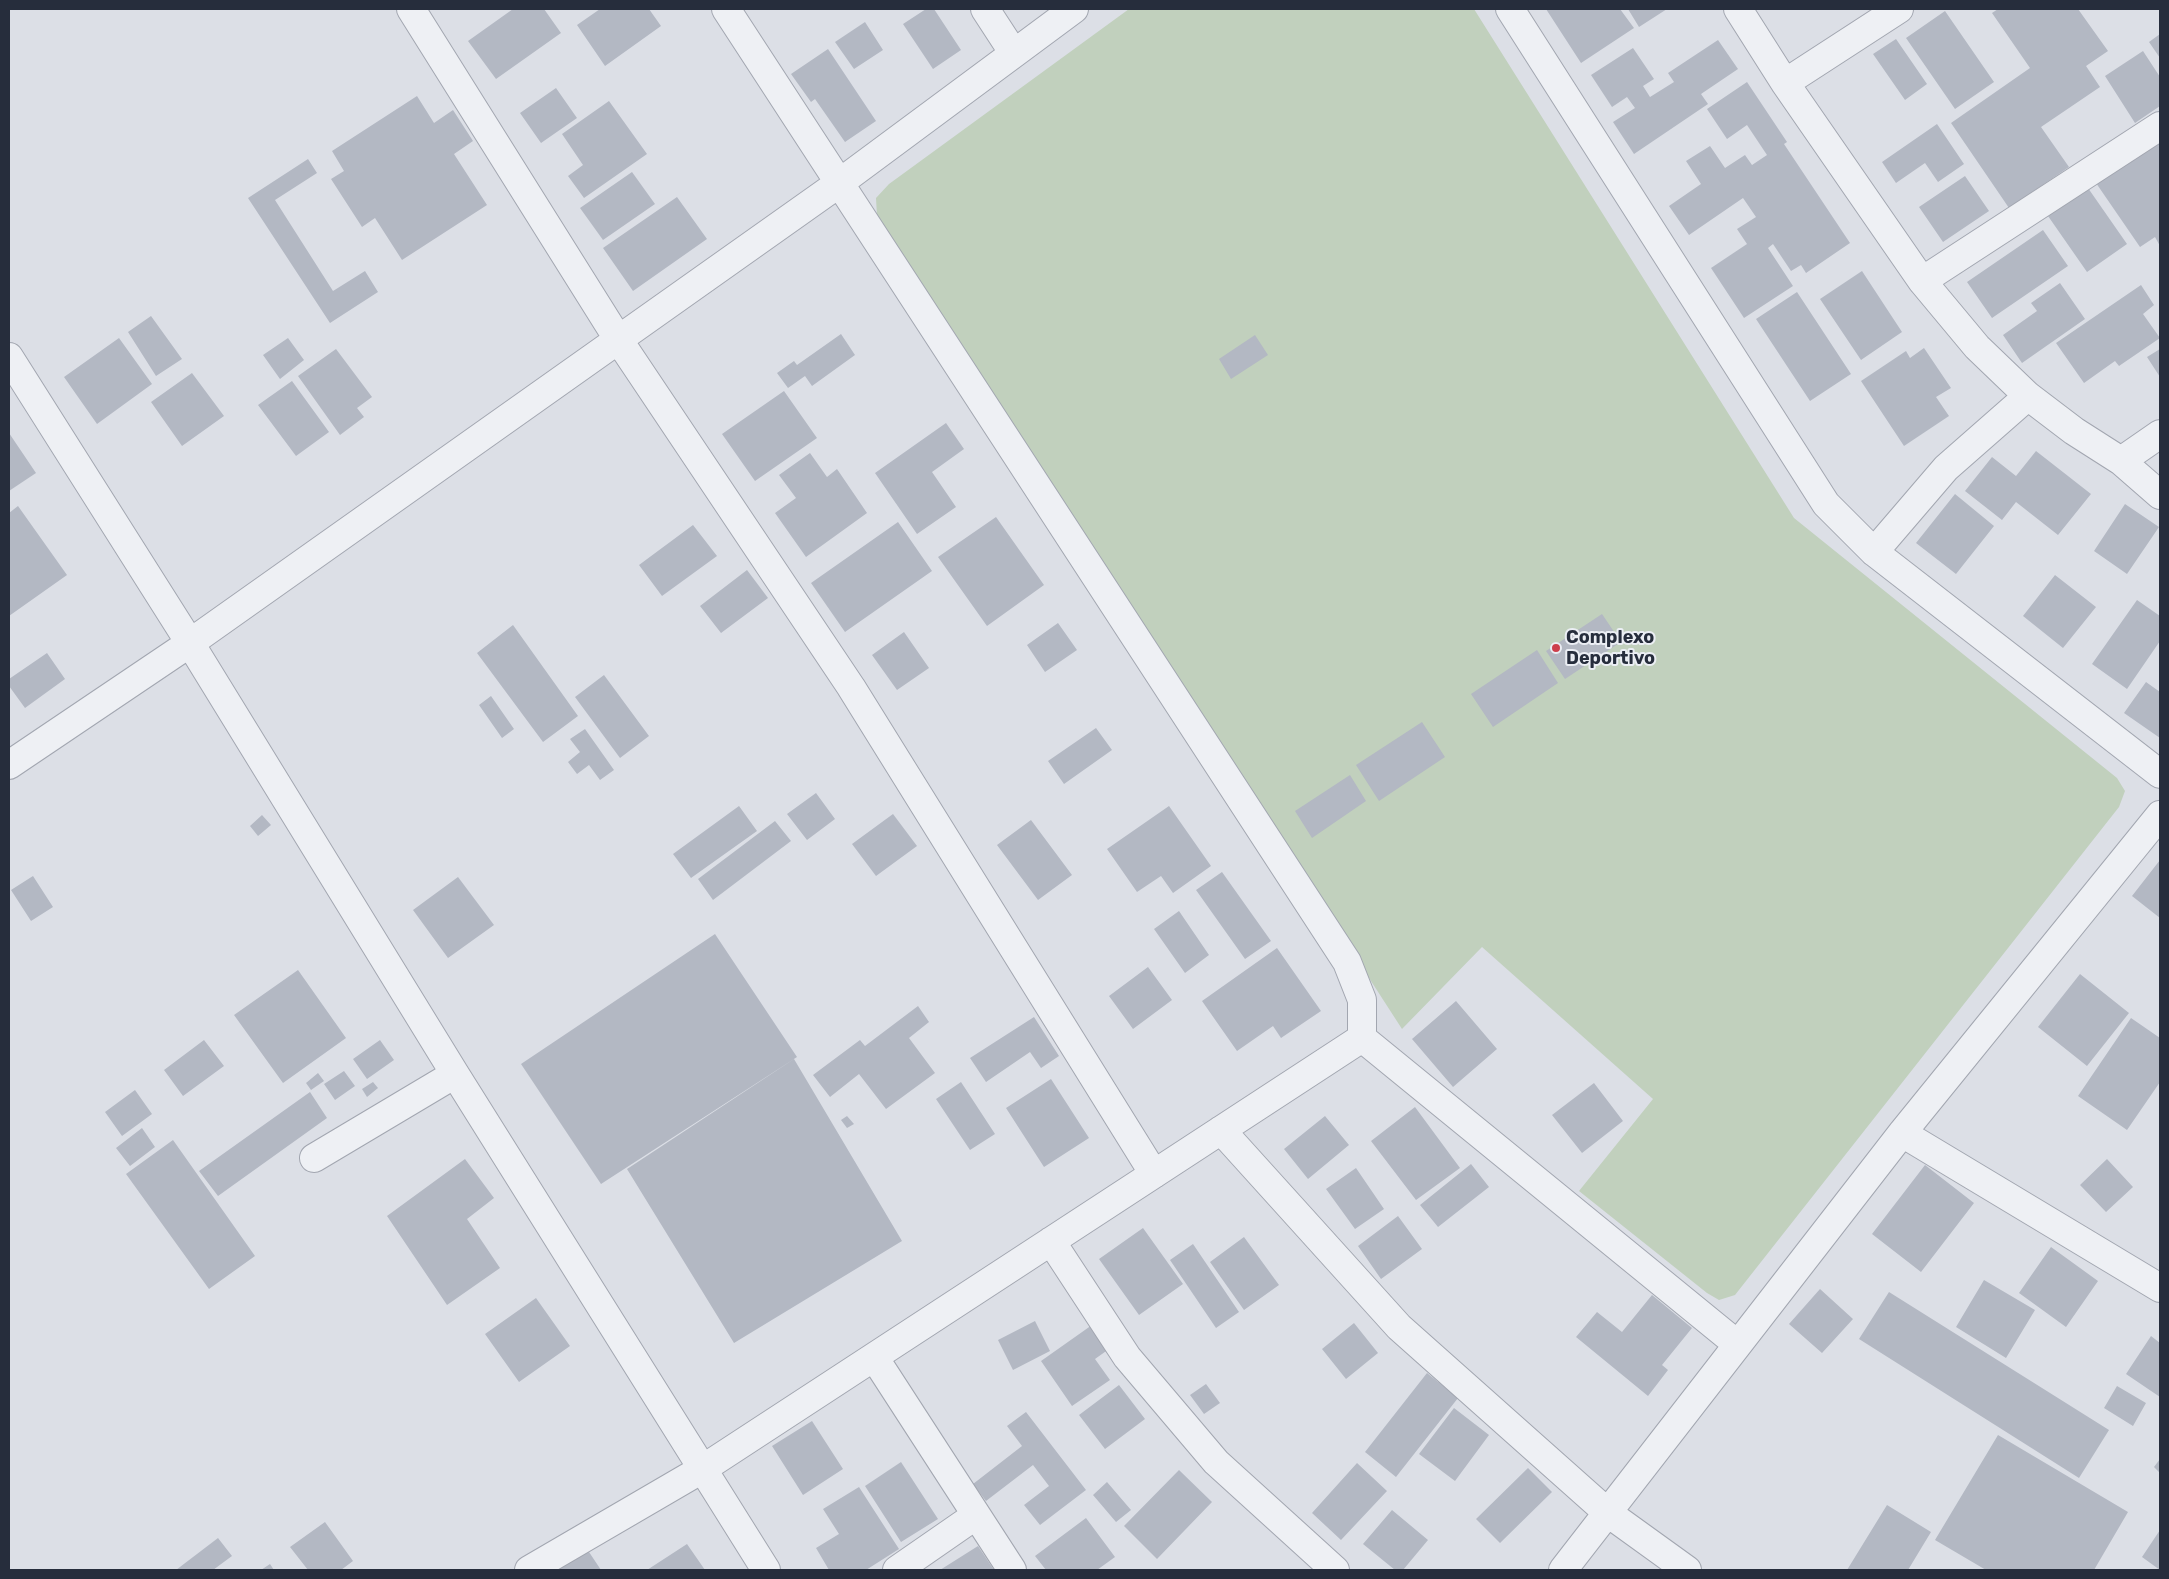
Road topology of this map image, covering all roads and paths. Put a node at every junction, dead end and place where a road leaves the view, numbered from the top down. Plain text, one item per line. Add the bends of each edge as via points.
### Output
1 (411, 9) edge
2 (726, 9) edge
3 (985, 9) edge
4 (1074, 9) edge
5 (1510, 9) edge
6 (1738, 9) edge
7 (1899, 9) edge
8 (1012, 52) junction
9 (1785, 83) junction
10 (2160, 126) edge
11 (838, 184) junction
12 (1922, 281) junction
13 (618, 339) junction
14 (9, 357) edge
15 (2028, 396) junction
16 (2160, 434) edge
17 (2121, 461) junction
18 (2160, 495) edge
19 (1874, 552) junction
20 (190, 643) junction
21 (9, 765) edge
22 (2160, 774) edge
23 (2160, 815) edge
24 (1362, 1038) junction
25 (455, 1074) junction
26 (1221, 1130) junction
27 (1902, 1133) junction
28 (314, 1158) dead end
29 (1154, 1174) junction
30 (1050, 1241) junction
31 (2160, 1288) edge
32 (1737, 1344) junction
33 (874, 1357) junction
34 (704, 1468) junction
35 (1608, 1514) junction
36 (975, 1516) junction
37 (529, 1570) edge
38 (766, 1570) edge
39 (898, 1570) edge
40 (1012, 1570) edge
41 (1335, 1570) edge
42 (1563, 1570) edge
43 (1686, 1570) edge

1 - 13 street
2 - 11 street
3 - 8 street
4 - 8 street
5 - 19 street via 1826,504
6 - 9 street
7 - 9 street
8 - 11 street
9 - 12 street
10 - 12 street
11 - 13 street
11 - 24 street via 1347,962 1362,1000
12 - 15 street via 1977,347
13 - 20 street
13 - 29 street via 851,687
14 - 20 street
15 - 17 street
15 - 19 street via 1946,468
16 - 17 street
17 - 18 street
19 - 22 street
20 - 21 street
20 - 25 street
23 - 27 street
24 - 26 street
24 - 32 street
25 - 28 street
25 - 34 street
26 - 29 street
26 - 35 street via 1398,1327
27 - 31 street
27 - 32 street
29 - 30 street
30 - 33 street
30 - 41 street via 1127,1357 1216,1462
32 - 35 street
33 - 34 street
33 - 36 street
34 - 37 street
34 - 38 street
35 - 42 street
35 - 43 street
36 - 39 street
36 - 40 street

